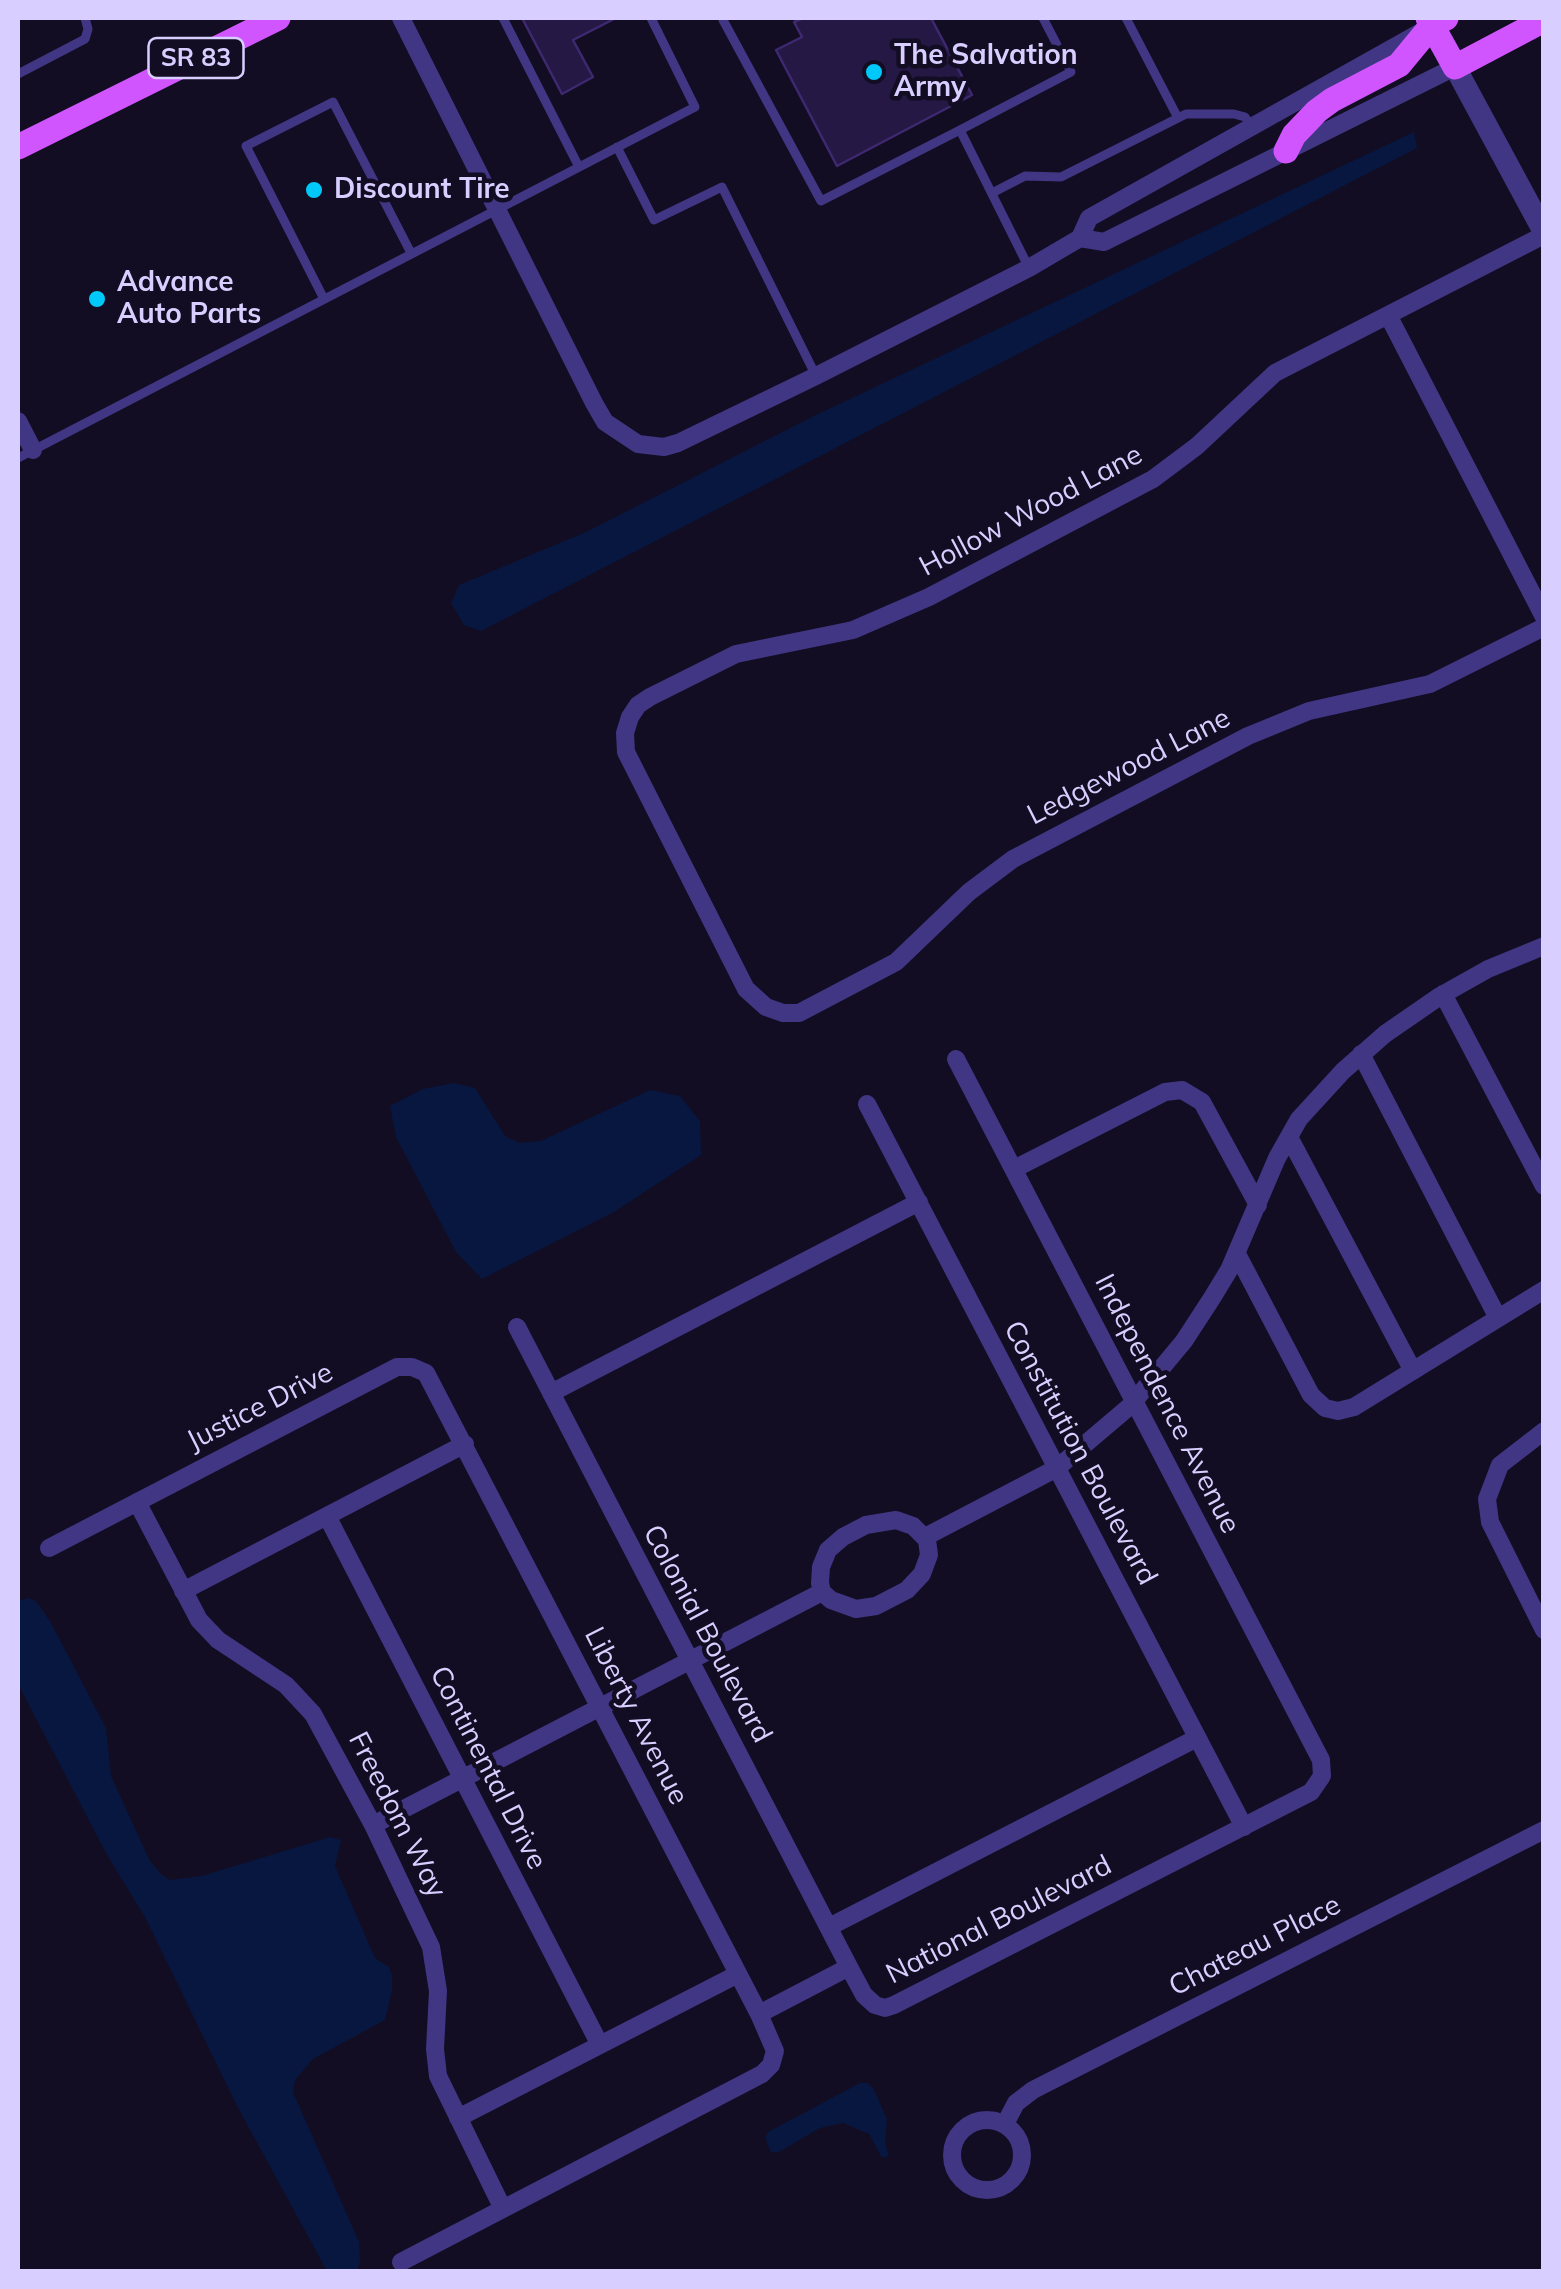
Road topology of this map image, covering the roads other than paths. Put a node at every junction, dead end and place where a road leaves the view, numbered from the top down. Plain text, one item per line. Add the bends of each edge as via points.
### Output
1 (85, 18) edge
2 (278, 18) edge
3 (401, 18) edge
4 (503, 18) edge
5 (650, 18) edge
6 (1042, 18) edge
7 (1126, 18) edge
8 (722, 20) edge
9 (1435, 20) edge
10 (1544, 20) edge
11 (1455, 67) junction
12 (18, 74) edge
13 (1178, 118) junction
14 (1252, 127) junction
15 (960, 130) junction
16 (617, 147) junction
17 (18, 148) edge
18 (1286, 151) junction
19 (579, 166) junction
20 (992, 193) junction
21 (498, 208) junction
22 (1544, 234) edge
23 (1080, 238) junction
24 (411, 254) junction
25 (1028, 268) junction
26 (324, 299) junction
27 (1388, 314) junction
28 (816, 376) junction
29 (18, 421) edge
30 (26, 454) edge
31 (1544, 616) edge
32 (1544, 627) edge
33 (1544, 946) edge
34 (1444, 994) junction
35 (773, 1010) joint
36 (1362, 1054) junction
37 (956, 1059) dead end
38 (867, 1104) dead end
39 (1289, 1137) junction
40 (1014, 1169) junction
41 (1544, 1186) edge
42 (918, 1202) junction
43 (1258, 1206) junction
44 (1237, 1254) junction
45 (1544, 1290) edge
46 (1498, 1318) junction
47 (516, 1327) dead end
48 (1413, 1371) junction
49 (551, 1393) junction
50 (1135, 1400) junction
51 (1544, 1432) edge
52 (465, 1444) junction
53 (1057, 1468) junction
54 (137, 1502) junction
55 (327, 1516) junction
56 (925, 1537) junction
57 (49, 1548) dead end
58 (183, 1591) junction
59 (822, 1592) junction
60 (1544, 1630) edge
61 (689, 1660) junction
62 (600, 1706) junction
63 (1198, 1738) junction
64 (1322, 1776) joint
65 (462, 1779) junction
66 (373, 1824) junction
67 (1244, 1827) junction
68 (1544, 1830) edge
69 (829, 1927) junction
70 (849, 1967) junction
71 (738, 1974) junction
72 (759, 2014) junction
73 (600, 2045) junction
74 (458, 2118) junction
75 (1004, 2124) junction
76 (504, 2209) junction
77 (401, 2262) dead end

1 - 12 lane via 88,34 78,44
2 - 17 main road, SR 83
3 - 21 street
4 - 19 lane
5 - 16 lane via 695,107
6 - 15 lane via 1071,72
7 - 13 lane
8 - 15 lane via 822,201
9 - 11 main road
9 - 14 street
9 - 18 main road via 1399,65 1332,100 1303,123
10 - 11 main road
11 - 18 street
11 - 22 street
13 - 14 lane via 1234,114
13 - 20 lane via 1061,177 1025,176
14 - 23 street via 1089,218
15 - 20 lane
16 - 19 lane
16 - 28 lane via 654,220 722,187
18 - 23 street via 1104,242
19 - 21 lane
20 - 25 lane
21 - 24 lane
21 - 28 street via 600,412 638,444 678,442
22 - 27 street, Hollow Wood Lane
23 - 25 street
24 - 26 lane
24 - 26 lane via 334,102 246,146
25 - 28 street
26 - 30 lane
27 - 31 street
27 - 35 street, Hollow Wood Lane via 1275,373 1198,446 1135,490 883,619 728,657 643,701 627,724 627,757 742,983
29 - 30 street
32 - 35 street, Ledgewood Lane via 1430,684 1308,710 1248,736 1013,859 886,968 804,1011
33 - 34 street
34 - 36 street
34 - 41 street
36 - 39 street via 1316,1098
36 - 46 street
37 - 40 street, Independence Avenue
38 - 42 street, Constitution Boulevard
39 - 43 street
39 - 48 street
40 - 43 street via 1165,1092 1182,1090 1202,1102
40 - 50 street, Independence Avenue
42 - 49 street
42 - 53 street, Constitution Boulevard
43 - 44 street
44 - 48 street via 1311,1395 1332,1410 1354,1407
44 - 50 street via 1184,1341
45 - 46 street
46 - 48 street
47 - 49 street, Colonial Boulevard
49 - 61 street, Colonial Boulevard
50 - 53 street
50 - 64 street, Independence Avenue via 1321,1760
51 - 60 street via 1500,1465 1487,1498 1490,1522
52 - 54 street, Justice Drive via 430,1376 401,1366
52 - 55 street
52 - 62 street, Liberty Avenue
53 - 56 street
53 - 63 street, Constitution Boulevard
54 - 57 street, Justice Drive
54 - 58 street, Freedom Way
55 - 58 street
55 - 65 street, Continental Drive
56 - 59 street via 896,1520 857,1529 824,1560
56 - 59 street via 927,1565 898,1596 856,1609
58 - 66 street, Freedom Way via 211,1634 273,1674 313,1714
59 - 61 street
61 - 62 street
61 - 69 street, Colonial Boulevard
62 - 65 street
62 - 71 street, Liberty Avenue
63 - 67 street, Constitution Boulevard
63 - 69 street
64 - 67 street, National Boulevard via 1311,1792
65 - 66 street
65 - 73 street, Continental Drive
66 - 74 street, Freedom Way via 431,1946 438,1991 435,2061
67 - 70 street, National Boulevard via 894,2005 871,2002
68 - 75 street, Chateau Place via 1033,2090 1016,2102
69 - 70 street, Colonial Boulevard
70 - 72 street, National Boulevard
71 - 72 street, Liberty Avenue
71 - 73 street
72 - 76 street via 775,2051 762,2074
73 - 74 street
74 - 76 street, Freedom Way
75 - 75 street via 970,2124 955,2140 953,2164 966,2183 998,2189 1017,2175 1023,2152
76 - 77 street

